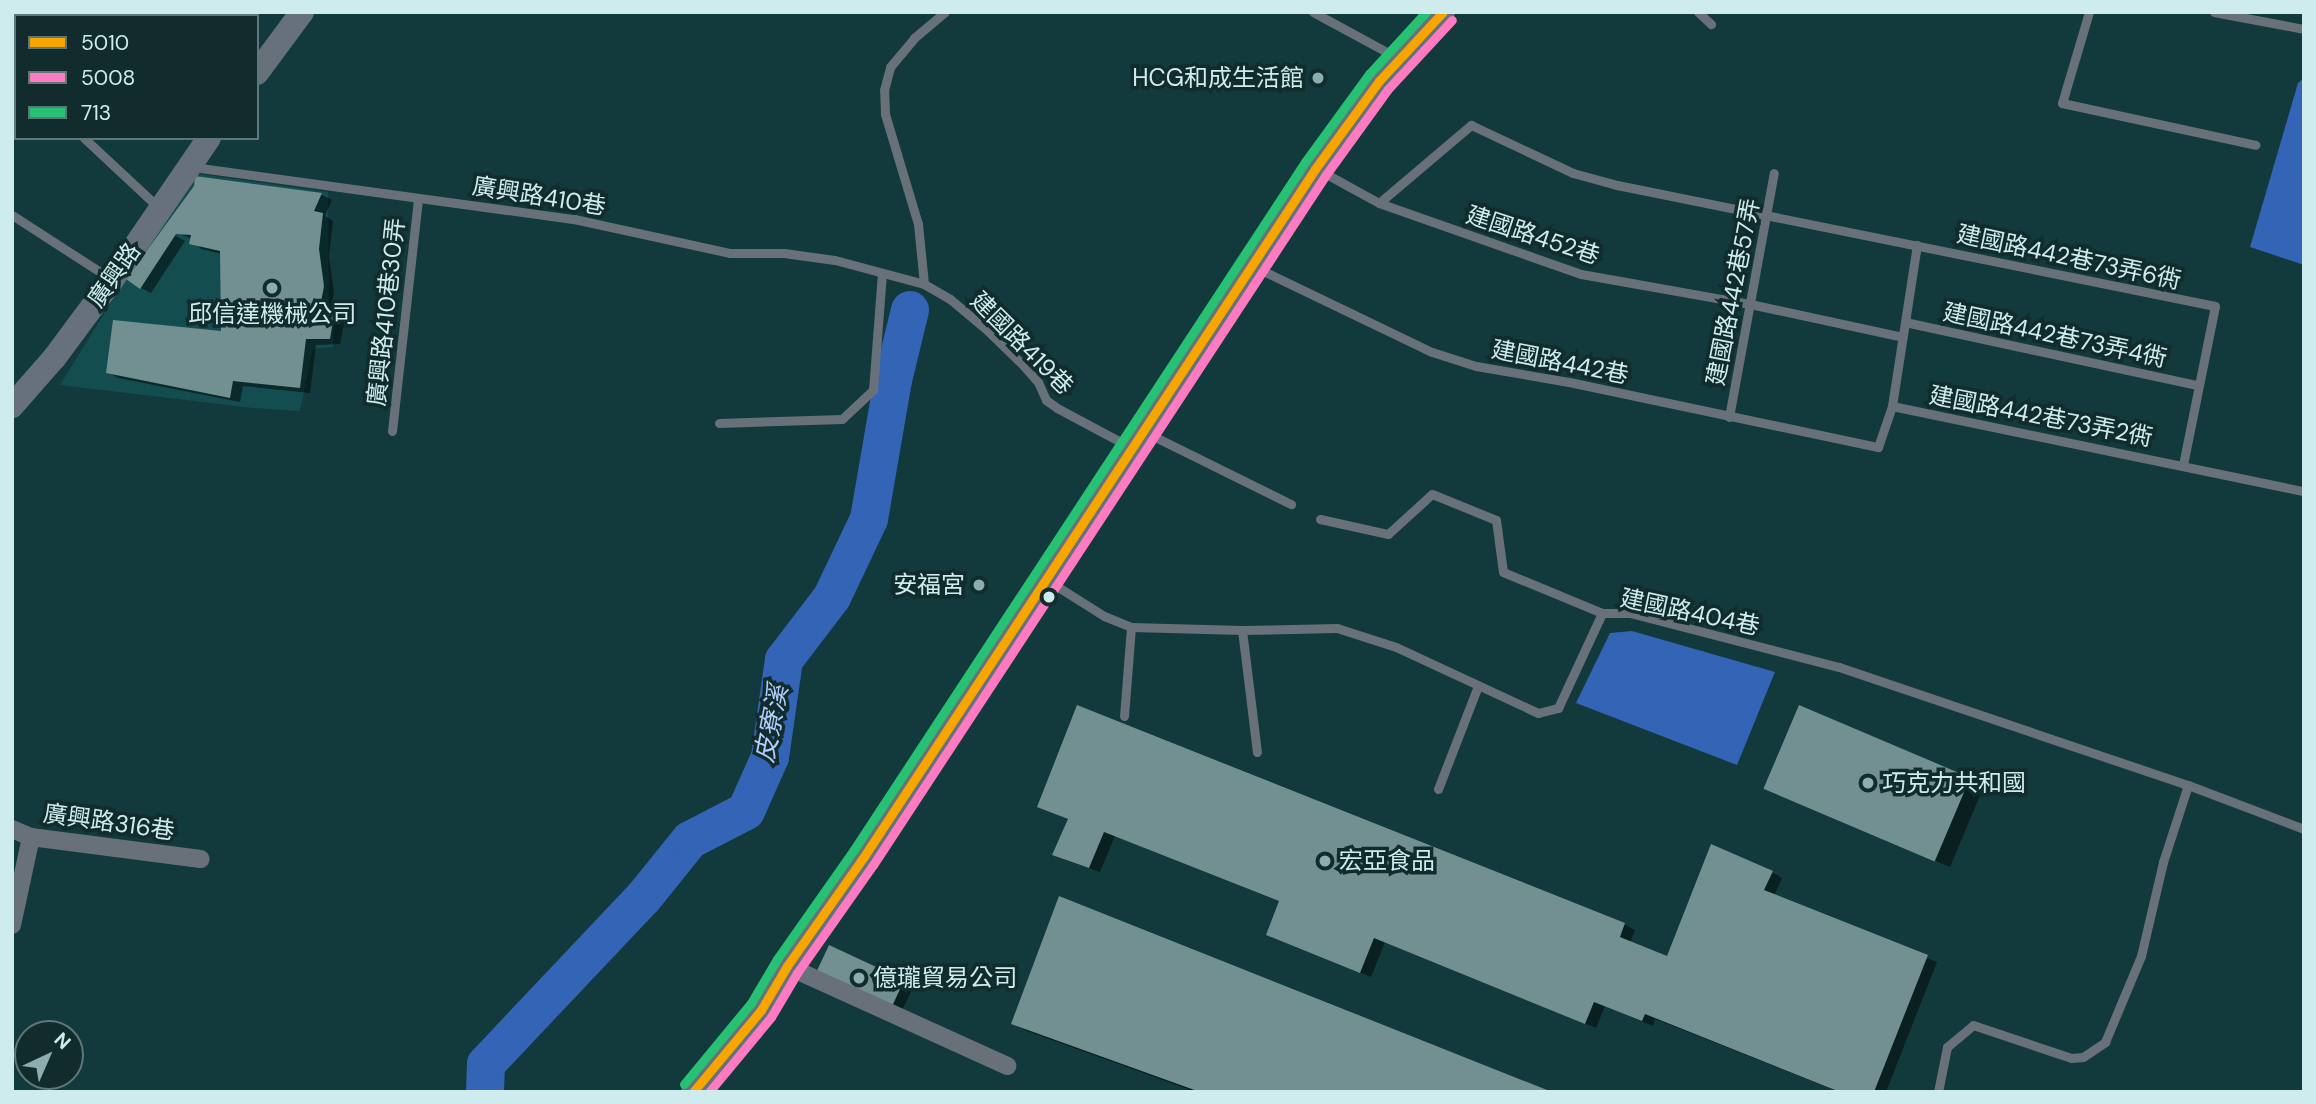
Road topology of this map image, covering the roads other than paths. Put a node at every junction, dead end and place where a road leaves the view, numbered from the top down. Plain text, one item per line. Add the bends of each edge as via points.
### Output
1 (302, 12) edge
2 (946, 12) edge
3 (1313, 12) edge
4 (1443, 12) edge
5 (1699, 12) edge
6 (2089, 12) edge
7 (2214, 12) edge
8 (1710, 24) dead end
9 (2304, 29) edge
10 (1397, 58) junction
11 (259, 70) edge
12 (86, 140) edge
13 (207, 140) edge
14 (2256, 145) dead end
15 (187, 167) junction
16 (1315, 169) junction
17 (1774, 173) dead end
18 (418, 198) junction
19 (1379, 203) junction
20 (159, 208) junction
21 (1767, 214) junction
22 (12, 215) edge
23 (1917, 245) junction
24 (1251, 265) junction
25 (882, 273) junction
26 (112, 280) junction
27 (924, 284) junction
28 (1750, 304) junction
29 (2215, 306) joint
30 (1905, 322) junction
31 (1902, 337) junction
32 (2197, 385) junction
33 (15, 401) edge
34 (1892, 406) junction
35 (1729, 417) junction
36 (719, 423) dead end
37 (392, 431) dead end
38 (1138, 440) junction
39 (2183, 464) junction
40 (2304, 491) edge
41 (1291, 504) dead end
42 (1320, 519) dead end
43 (1046, 579) junction
44 (1602, 613) junction
45 (1131, 627) junction
46 (1242, 630) junction
47 (1478, 686) junction
48 (1124, 716) dead end
49 (1257, 752) dead end
50 (2188, 785) junction
51 (1438, 789) dead end
52 (2304, 828) edge
53 (12, 829) edge
54 (30, 837) junction
55 (201, 859) dead end
56 (12, 925) edge
57 (787, 966) junction
58 (1007, 1066) dead end
59 (693, 1092) edge
60 (1938, 1092) edge

1 - 11 street
2 - 27 lane via 914,38 890,67 884,90 885,114 918,224
3 - 10 lane
4 - 10 street
5 - 8 lane
6 - 14 lane via 2062,103
7 - 9 lane
10 - 16 street
12 - 20 lane
13 - 15 street, 廣興路
15 - 18 lane, 廣興路410巷
15 - 20 street, 廣興路
16 - 19 lane, 建國路452巷
16 - 24 street
17 - 21 lane, 建國路442巷57弄
18 - 25 lane, 廣興路410巷 via 574,219 730,253 784,253 835,260
18 - 37 lane, 廣興路410巷30弄
19 - 21 lane, 建國路442巷73弄6衖 via 1471,125 1573,173
19 - 28 lane, 建國路452巷 via 1581,274
20 - 26 street, 廣興路
21 - 23 lane, 建國路442巷73弄6衖
21 - 28 lane, 建國路442巷57弄
22 - 26 lane
23 - 29 lane, 建國路442巷73弄6衖
23 - 30 lane
24 - 35 lane, 建國路442巷 via 1432,352 1465,363
24 - 38 street
25 - 27 lane, 建國路419巷
25 - 36 lane via 873,390 842,419
26 - 33 street, 廣興路
27 - 38 lane, 建國路419巷 via 987,330 1023,365 1056,408
28 - 31 lane, 建國路452巷
28 - 35 lane, 建國路442巷57弄
29 - 32 lane, 建國路442巷73弄2衖
30 - 31 lane
30 - 32 lane, 建國路442巷73弄4衖
31 - 34 lane
32 - 39 lane, 建國路442巷73弄2衖
34 - 35 lane, 建國路442巷 via 1878,447
34 - 39 lane, 建國路442巷73弄2衖
38 - 41 lane, 建國路419巷
38 - 43 street
39 - 40 lane, 建國路442巷73弄2衖
42 - 44 lane via 1388,534 1432,494 1496,520 1503,572
43 - 45 lane, 建國路404巷 via 1104,616
43 - 57 street
44 - 47 lane, 建國路404巷 via 1558,708 1538,713
44 - 50 lane, 建國路404巷 via 1630,613 1839,667
45 - 46 lane, 建國路404巷
45 - 48 lane
46 - 47 lane, 建國路404巷 via 1337,628 1395,647
46 - 49 lane
47 - 51 lane
50 - 52 lane, 建國路404巷
50 - 60 lane via 2163,862 2141,956 2105,1042 2083,1057 2071,1058 1973,1025 1947,1047
53 - 54 street, 廣興路316巷
54 - 55 street, 廣興路316巷
54 - 56 street
57 - 58 street
57 - 59 street via 761,1010

